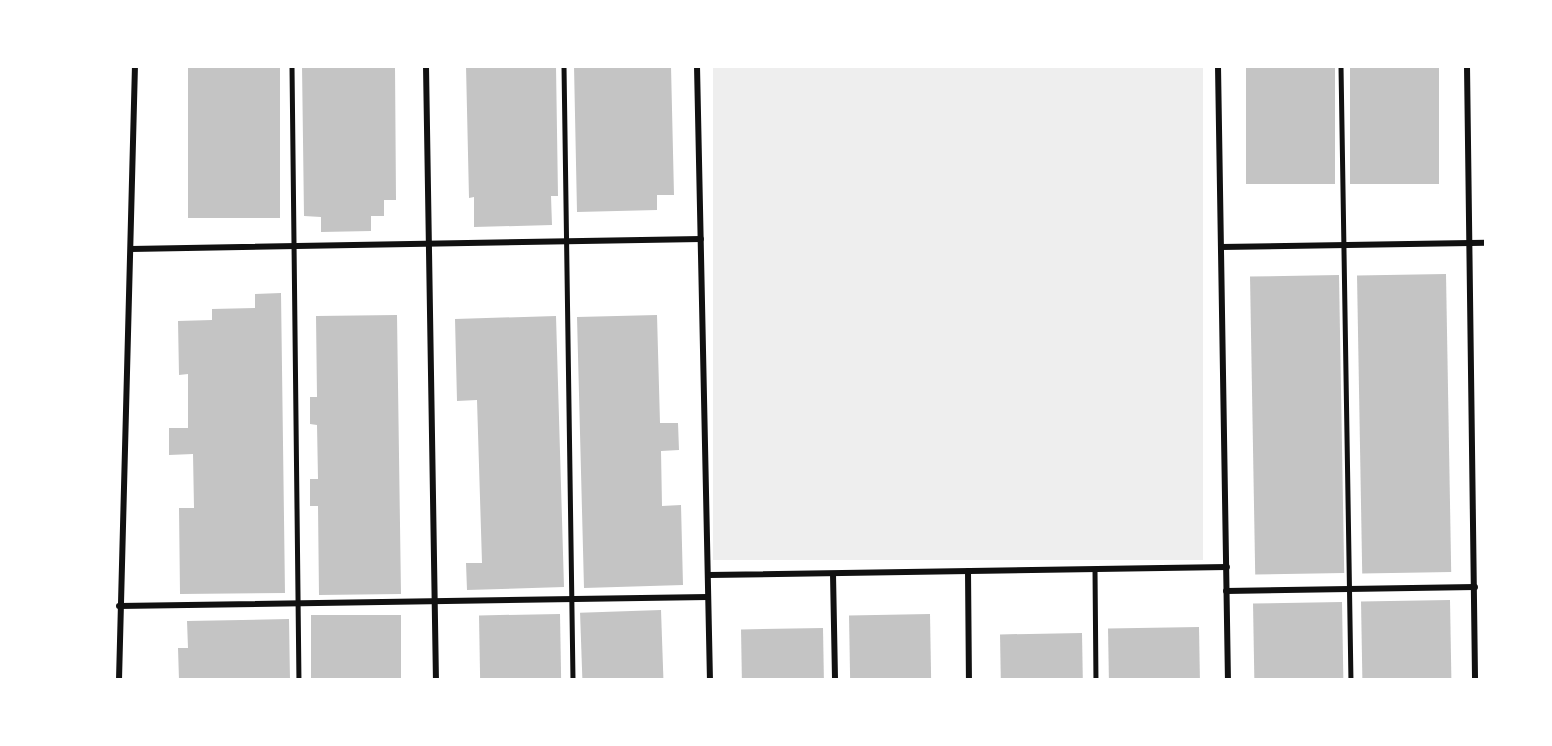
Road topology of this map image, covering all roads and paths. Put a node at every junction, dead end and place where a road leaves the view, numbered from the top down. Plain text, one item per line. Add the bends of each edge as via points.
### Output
1 (135, 66) edge
2 (292, 66) edge
3 (426, 66) edge
4 (564, 66) edge
5 (697, 66) edge
6 (1218, 66) edge
7 (1341, 66) edge
8 (1467, 66) edge
9 (701, 239) junction
10 (567, 242) junction
11 (1468, 243) junction
12 (1486, 243) edge
13 (429, 244) junction
14 (1344, 245) junction
15 (294, 246) junction
16 (1221, 247) junction
17 (131, 249) junction
18 (1227, 567) junction
19 (1095, 569) junction
20 (968, 572) junction
21 (833, 574) junction
22 (709, 575) junction
23 (1474, 587) junction
24 (1349, 589) junction
25 (1226, 591) junction
26 (708, 597) junction
27 (571, 599) junction
28 (435, 601) junction
29 (298, 603) junction
30 (119, 606) junction
31 (119, 680) edge
32 (299, 680) edge
33 (436, 680) edge
34 (573, 680) edge
35 (710, 680) edge
36 (835, 680) edge
37 (969, 680) edge
38 (1096, 680) edge
39 (1228, 680) edge
40 (1351, 680) edge
41 (1475, 680) edge

1 - 17 street
2 - 15 lane
3 - 13 street
4 - 10 lane
5 - 9 street
6 - 16 street
7 - 14 lane
8 - 11 street
9 - 10 street
9 - 22 street
10 - 13 street
10 - 27 lane
11 - 12 street
11 - 14 street
11 - 23 street
13 - 15 street
13 - 28 street
14 - 16 street
14 - 24 lane
15 - 17 street
15 - 29 lane
16 - 18 street
17 - 30 street
18 - 19 street
18 - 25 street
19 - 20 street
19 - 38 lane
20 - 21 street
20 - 37 street
21 - 22 street
21 - 36 street
22 - 26 street
23 - 24 street
23 - 41 street
24 - 25 street
24 - 40 lane
25 - 39 street
26 - 27 street
26 - 35 street
27 - 28 street
27 - 34 lane
28 - 29 street
28 - 33 street
29 - 30 street
29 - 32 lane
30 - 31 street

